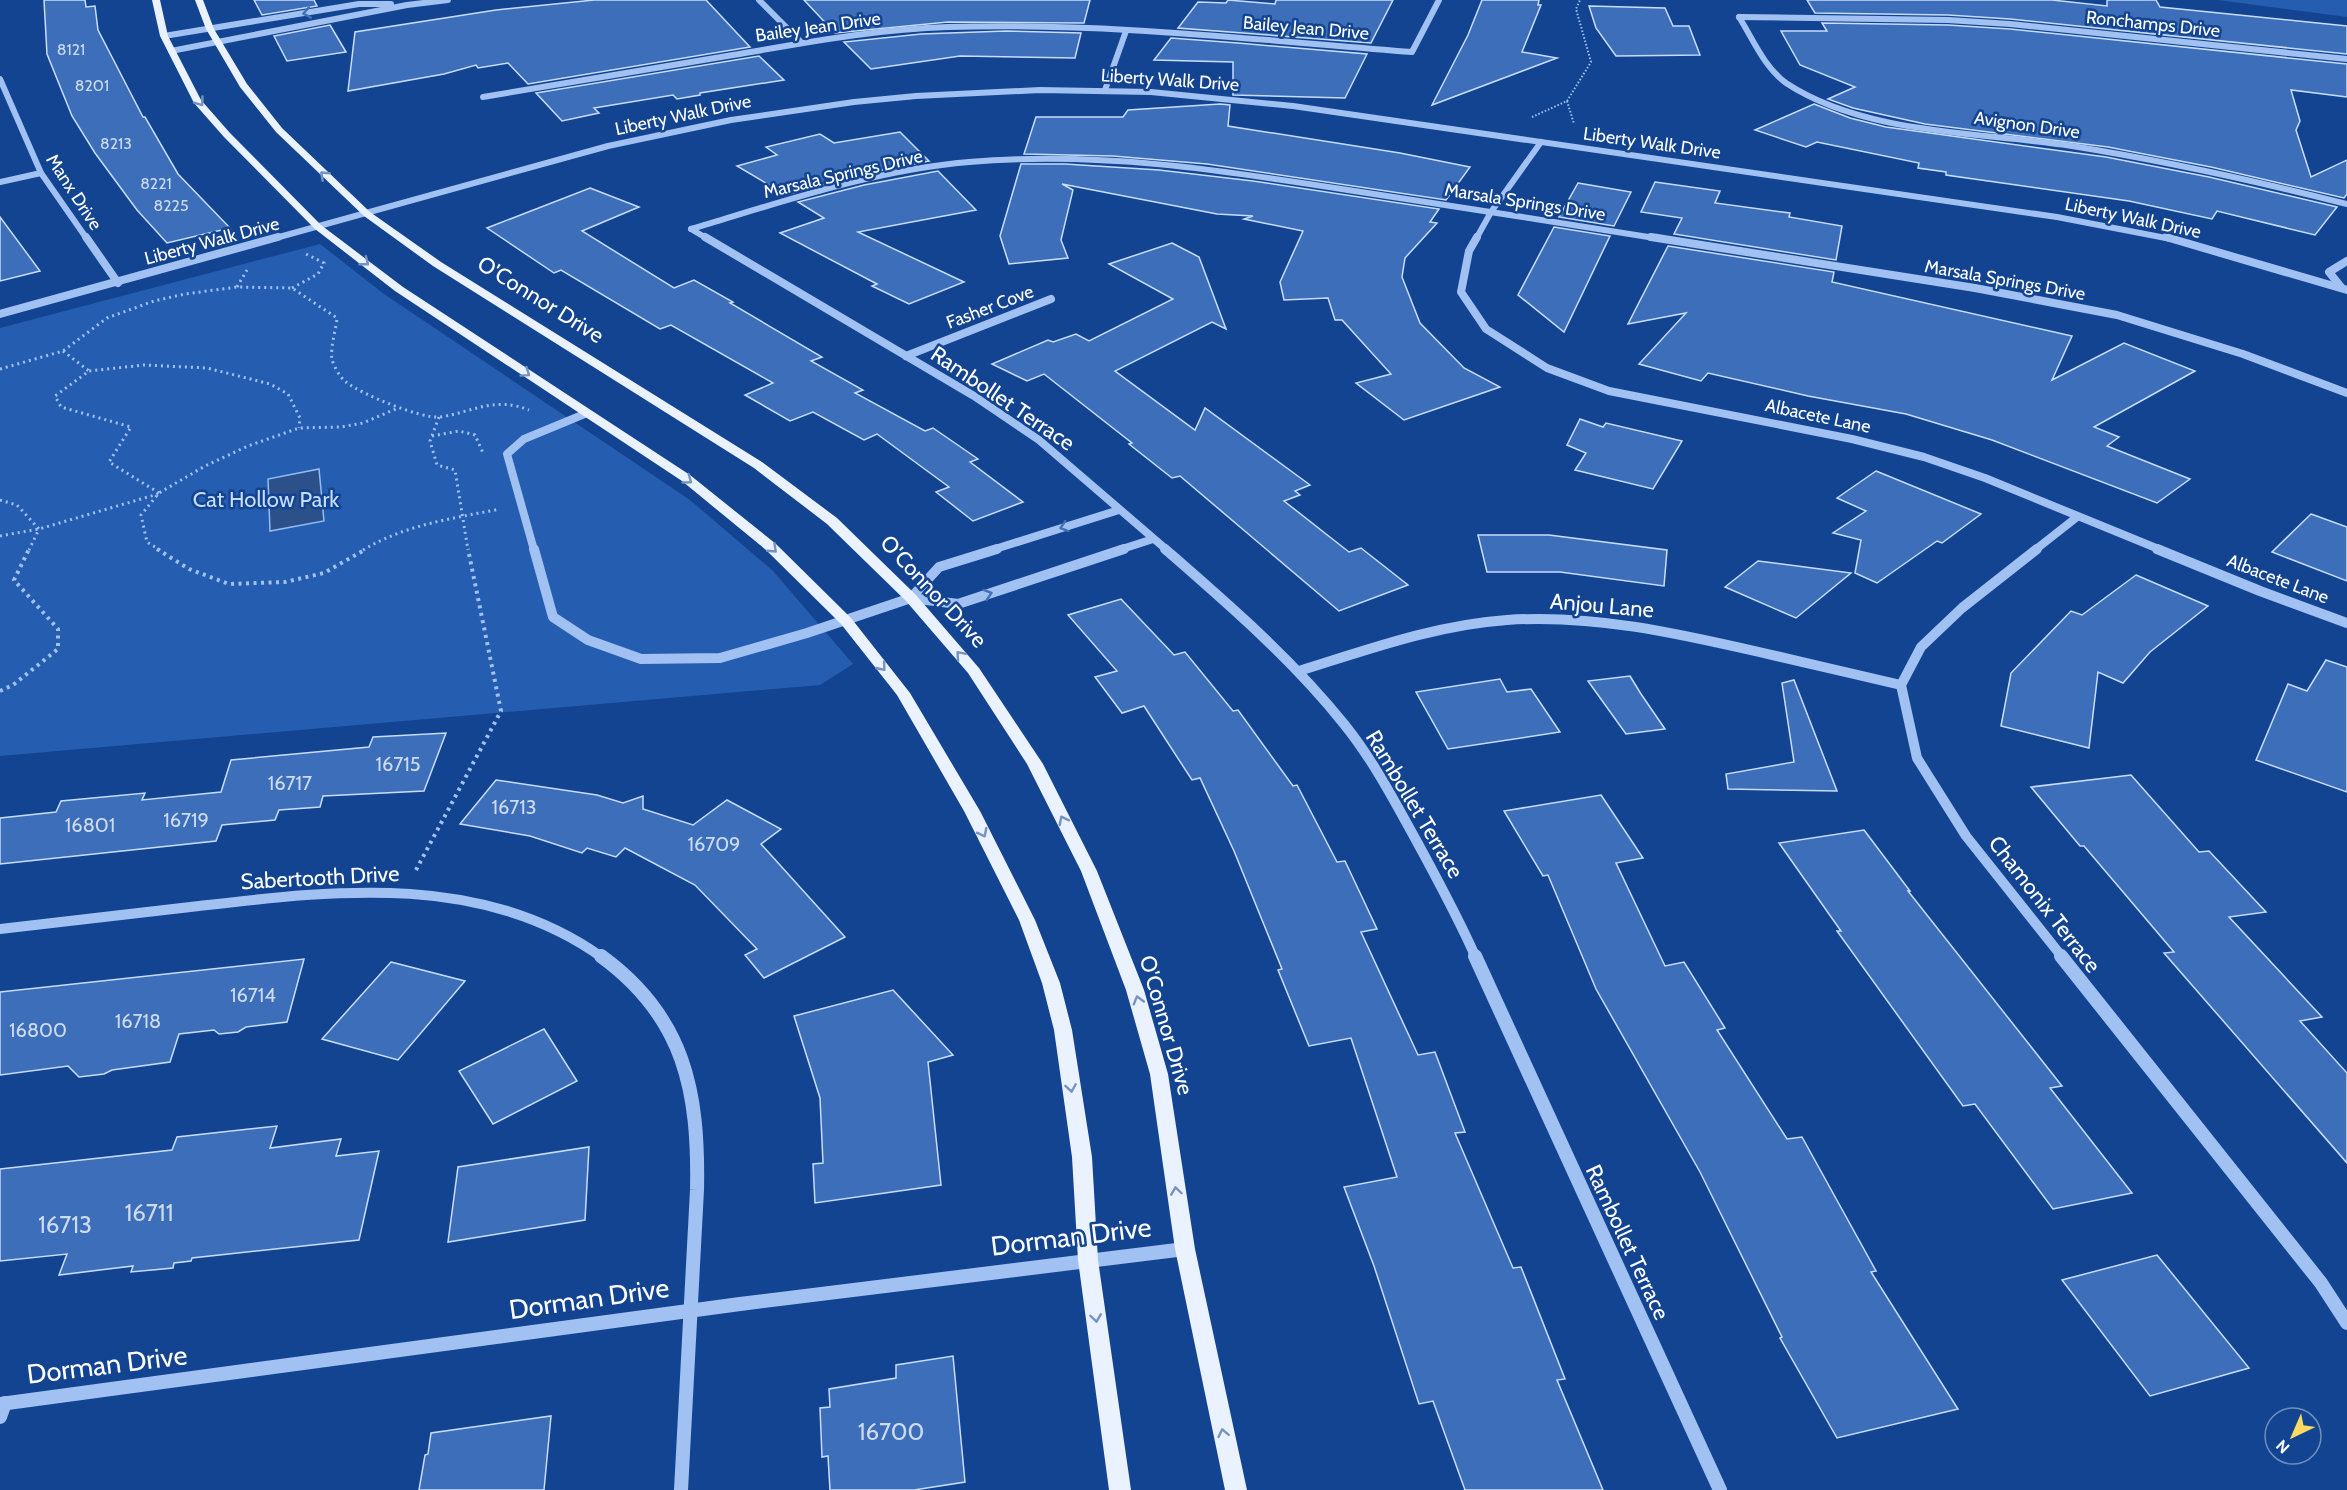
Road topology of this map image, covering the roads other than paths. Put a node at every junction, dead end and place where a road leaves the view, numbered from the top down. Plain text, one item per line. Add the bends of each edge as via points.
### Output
1 (156, 0) edge
2 (200, 0) edge
3 (448, 0) edge
4 (759, 0) edge
5 (1439, 0) edge
6 (358, 2) edge
7 (407, 4) junction
8 (1739, 17) joint
9 (210, 29) junction
10 (1126, 31) junction
11 (164, 36) junction
12 (218, 43) junction
13 (802, 43) junction
14 (171, 51) junction
15 (2347, 59) edge
16 (0, 80) edge
17 (0, 86) edge
18 (1105, 90) junction
19 (483, 97) dead end
20 (1541, 142) junction
21 (41, 173) junction
22 (0, 182) edge
23 (2347, 204) edge
24 (1491, 212) junction
25 (368, 214) junction
26 (318, 227) junction
27 (691, 229) joint
28 (2347, 261) edge
29 (118, 283) junction
30 (2345, 288) edge
31 (1051, 299) dead end
32 (0, 314) edge
33 (906, 356) junction
34 (2347, 393) edge
35 (587, 413) junction
36 (1119, 510) junction
37 (2077, 517) junction
38 (1154, 539) junction
39 (911, 598) junction
40 (846, 621) junction
41 (2347, 622) edge
42 (1299, 671) junction
43 (1901, 685) junction
44 (0, 929) edge
45 (1185, 1249) junction
46 (1088, 1260) junction
47 (689, 1311) junction
48 (2347, 1323) edge
49 (2, 1408) edge
50 (681, 1490) edge
51 (1120, 1490) edge
52 (1236, 1490) edge
53 (1720, 1490) edge

1 - 11 main road
2 - 9 main road, O'Connor Drive
3 - 7 street
4 - 13 street
5 - 10 street, Bailey Jean Drive via 1412,52
6 - 7 street
6 -> 9 street
7 - 12 street
8 - 15 street, Ronchamps Drive via 1969,21
8 - 23 street, Avignon Drive via 1776,75 1838,106 1913,125 2102,151 2192,168
9 - 11 street
9 - 12 main road, O'Connor Drive
10 - 13 street, Bailey Jean Drive via 946,27
10 - 18 street
11 - 14 main road
12 - 14 street
25 -> 12 main road, O'Connor Drive via 279,130 243,85
13 - 19 street, Bailey Jean Drive
14 -> 26 main road via 197,100
16 - 17 street, Manx Drive
17 - 21 street, Manx Drive
18 - 20 street, Liberty Walk Drive via 1269,104
18 - 25 street, Liberty Walk Drive via 950,93 770,112 608,146
20 - 24 street, Albacete Lane
20 - 30 street, Liberty Walk Drive via 2058,217 2162,236
21 - 22 street
21 - 29 street, Manx Drive
24 - 27 street, Marsala Springs Drive via 1203,166 1126,159 1048,158 970,162 891,174 820,190
24 - 34 street, Marsala Springs Drive via 1975,288 2116,315 2243,354
24 - 37 street, Albacete Lane via 1468,251 1461,292 1486,329 1547,368 1610,391 1924,457
25 - 26 street, Liberty Walk Drive
25 - 39 main road, O'Connor Drive via 437,264 758,465 832,521
26 - 29 street, Liberty Walk Drive
26 -> 35 main road via 399,289
27 - 33 street, Rambollet Terrace
28 - 30 street via 2329,272
29 - 32 street, Liberty Walk Drive
31 - 33 street, Fasher Cove
33 - 36 street, Rambollet Terrace via 1039,440
35 -> 40 main road via 729,510
35 - 40 street via 524,439 507,454 553,617 588,640 641,658 720,658
36 - 38 street, Rambollet Terrace
36 -> 39 street via 939,567
37 - 41 street, Albacete Lane
37 - 43 street via 1962,608 1921,646
39 -> 38 street via 958,604
38 - 42 street, Rambollet Terrace via 1252,624
39 - 40 street
45 -> 39 main road, O'Connor Drive via 1159,1074 1135,990 1089,871 1035,764 974,671
40 -> 46 main road via 903,693 972,811 1027,920 1051,983 1082,1157
42 - 43 street, Anjou Lane via 1413,637 1479,623 1547,618 1649,627
42 - 53 street, Rambollet Terrace via 1345,725 1384,781 1457,916
43 - 48 street, Chamonix Terrace via 1917,758 1966,836 2321,1283
44 - 47 street, Sabertooth Drive via 299,895 370,891 437,895 499,906 554,926 602,953 643,989 659,1009 684,1062 692,1092 699,1155
45 - 46 street, Dorman Drive
52 -> 45 main road, O'Connor Drive
46 - 47 street, Dorman Drive
46 -> 51 main road
47 - 49 street, Dorman Drive
47 - 50 street, Sabertooth Drive

